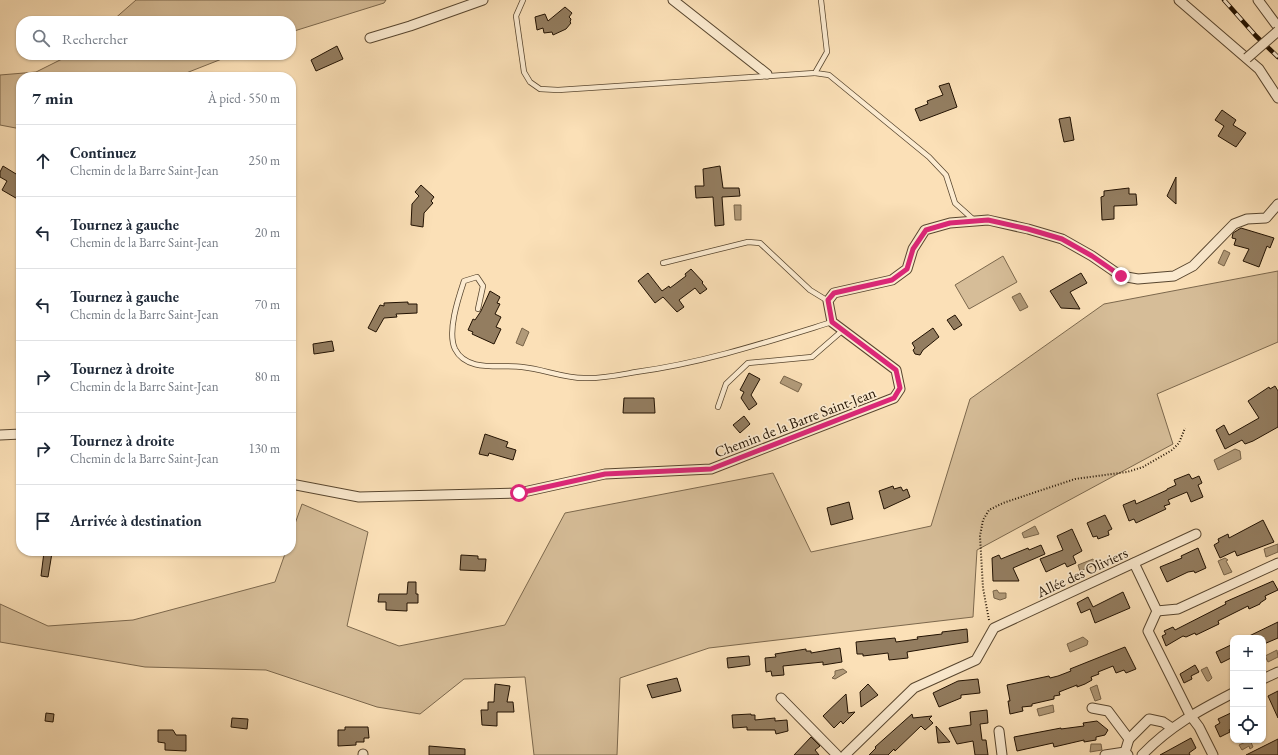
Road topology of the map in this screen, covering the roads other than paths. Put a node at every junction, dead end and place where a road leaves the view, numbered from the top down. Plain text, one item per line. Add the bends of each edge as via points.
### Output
1 (484, 0) edge
2 (523, 0) edge
3 (673, 0) edge
4 (821, 0) edge
5 (1178, 0) edge
6 (1258, 0) edge
7 (1278, 27) edge
8 (1278, 31) edge
9 (370, 38) dead end
10 (1247, 58) junction
11 (815, 72) junction
12 (767, 74) junction
13 (1278, 98) edge
14 (1278, 204) edge
15 (975, 221) junction
16 (663, 263) dead end
17 (828, 300) junction
18 (478, 309) dead end
19 (832, 322) junction
20 (843, 330) junction
21 (718, 407) dead end
22 (16, 434) edge
23 (0, 435) edge
24 (296, 485) edge
25 (1196, 534) dead end
26 (1134, 563) junction
27 (1278, 563) edge
28 (1156, 611) junction
29 (1278, 672) edge
30 (1266, 678) edge
31 (1230, 695) edge
32 (781, 698) dead end
33 (1092, 708) dead end
34 (1190, 715) junction
35 (1172, 728) junction
36 (999, 731) dead end
37 (1129, 739) junction
38 (1126, 754) edge
39 (837, 755) edge
40 (845, 755) edge
41 (1002, 755) edge
42 (1105, 755) edge
43 (1142, 755) edge
44 (1213, 755) edge

1 - 9 street
2 - 12 lane via 516,16 524,72 530,82 540,89 558,90
3 - 12 street
4 - 11 lane via 827,52
5 - 10 street
6 - 7 street
8 - 10 street, bridge
10 - 13 street via 1259,69
11 - 12 lane
11 - 15 lane via 829,75 929,157 946,175 955,203
14 - 15 street via 1266,218 1234,224 1193,266 1174,276 1138,279 1121,276 1062,239 988,220
15 - 17 street via 950,223 926,230 913,249 907,269 892,280 834,293
16 - 17 lane via 748,242 760,243 810,290
17 - 19 street
18 - 19 lane via 483,286 477,277 464,281 452,337 455,349 464,360 484,366 522,367 585,379 672,367 714,358
19 - 20 street, Chemin de la Barre Saint-Jean
20 - 21 lane via 812,357 748,363 726,384
20 - 24 street, Chemin de la Barre Saint-Jean via 896,370 900,388 894,398 711,469 605,474 519,493 359,497
22 - 23 street
25 - 26 street, Allée des Oliviers
26 - 28 street
26 - 40 street, Allée des Oliviers via 994,628 976,660 914,688
27 - 28 street via 1178,609
28 - 34 street via 1148,631
29 - 30 street
31 - 34 street
32 - 39 street
33 - 37 street via 1108,711
34 - 35 street
34 - 44 street
35 - 37 street via 1163,722 1149,719
35 - 43 street
36 - 41 street
37 - 38 street
38 - 42 street

